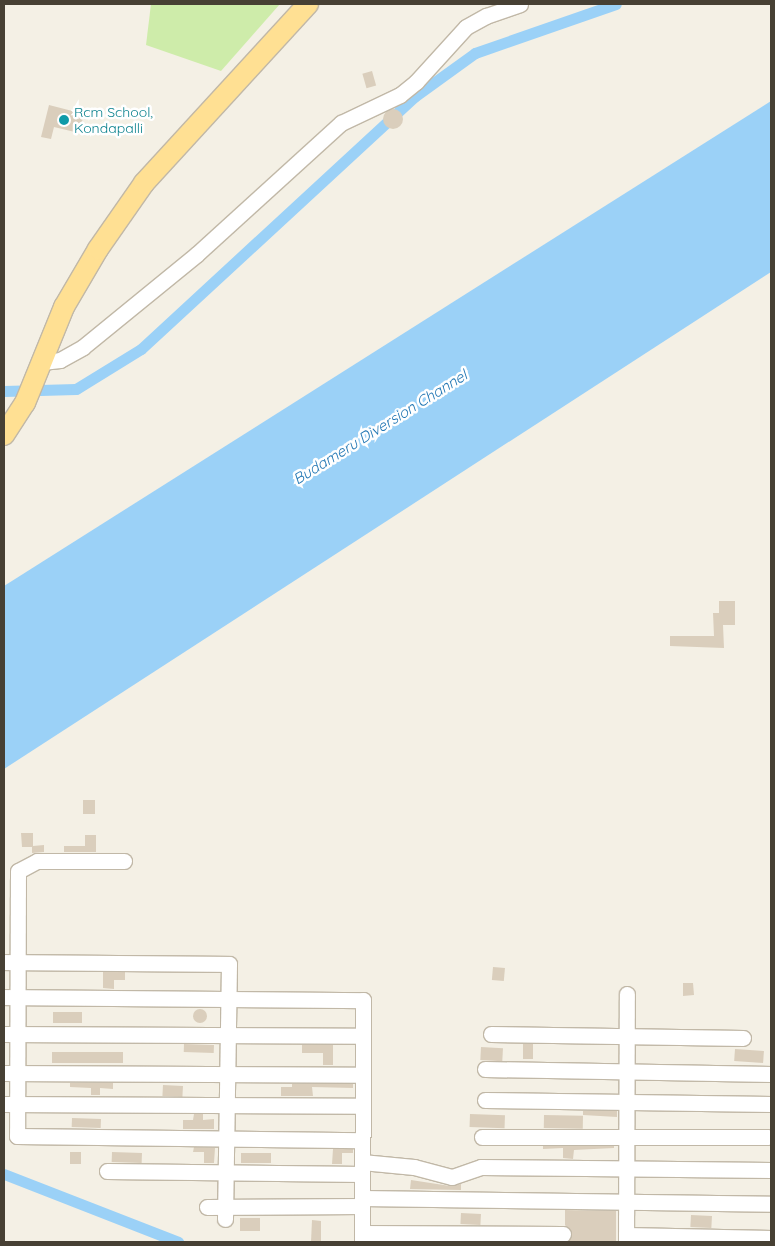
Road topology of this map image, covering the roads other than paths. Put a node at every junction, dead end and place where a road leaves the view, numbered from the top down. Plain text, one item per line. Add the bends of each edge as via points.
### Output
1 (308, 4) edge
2 (520, 4) edge
3 (42, 362) junction
4 (4, 435) edge
5 (124, 861) dead end
6 (10, 962) edge
7 (627, 994) dead end
8 (10, 997) edge
9 (229, 999) junction
10 (10, 1034) edge
11 (491, 1034) dead end
12 (228, 1036) junction
13 (362, 1036) junction
14 (627, 1036) junction
15 (743, 1038) dead end
16 (485, 1069) dead end
17 (627, 1071) junction
18 (10, 1073) edge
19 (227, 1074) junction
20 (771, 1074) edge
21 (362, 1075) junction
22 (484, 1100) dead end
23 (627, 1102) junction
24 (10, 1104) edge
25 (771, 1104) edge
26 (227, 1105) junction
27 (362, 1106) junction
28 (482, 1137) dead end
29 (627, 1137) junction
30 (768, 1137) dead end
31 (226, 1138) junction
32 (362, 1140) junction
33 (362, 1168) junction
34 (771, 1170) edge
35 (107, 1171) dead end
36 (627, 1171) junction
37 (226, 1172) junction
38 (362, 1202) junction
39 (627, 1202) junction
40 (771, 1204) edge
41 (207, 1207) dead end
42 (225, 1213) junction
43 (563, 1234) dead end
44 (362, 1238) edge
45 (626, 1238) edge
46 (771, 1238) edge

1 - 3 main road via 144,183 98,249 64,307
2 - 3 street via 486,16 466,28 416,82 400,94 341,123 197,254 83,347 60,360
3 - 4 main road via 25,403
5 - 6 street via 37,861 18,871
6 - 8 street
6 - 9 street via 229,964
7 - 14 street
8 - 9 street
8 - 10 street
9 - 12 street
9 - 13 street via 363,1000
10 - 12 street
10 - 18 street
11 - 14 street
12 - 13 street
12 - 19 street
13 - 21 street
14 - 15 street
14 - 17 street
16 - 17 street
17 - 20 street
17 - 23 street
18 - 19 street
18 - 24 street
19 - 21 street
19 - 26 street
21 - 27 street
22 - 23 street
23 - 25 street
23 - 29 street
24 - 26 street
24 - 31 street via 17,1136
26 - 27 street
26 - 31 street
27 - 32 street
28 - 29 street
29 - 30 street
29 - 36 street
31 - 32 street
31 - 37 street
32 - 33 street
33 - 36 street via 414,1166 452,1177 481,1167
33 - 37 street
33 - 38 street
34 - 36 street
35 - 37 street
36 - 39 street
37 - 42 street
38 - 39 street
38 - 42 street
38 - 44 street
39 - 40 street
39 - 45 street
41 - 42 street
43 - 44 street
45 - 46 street

